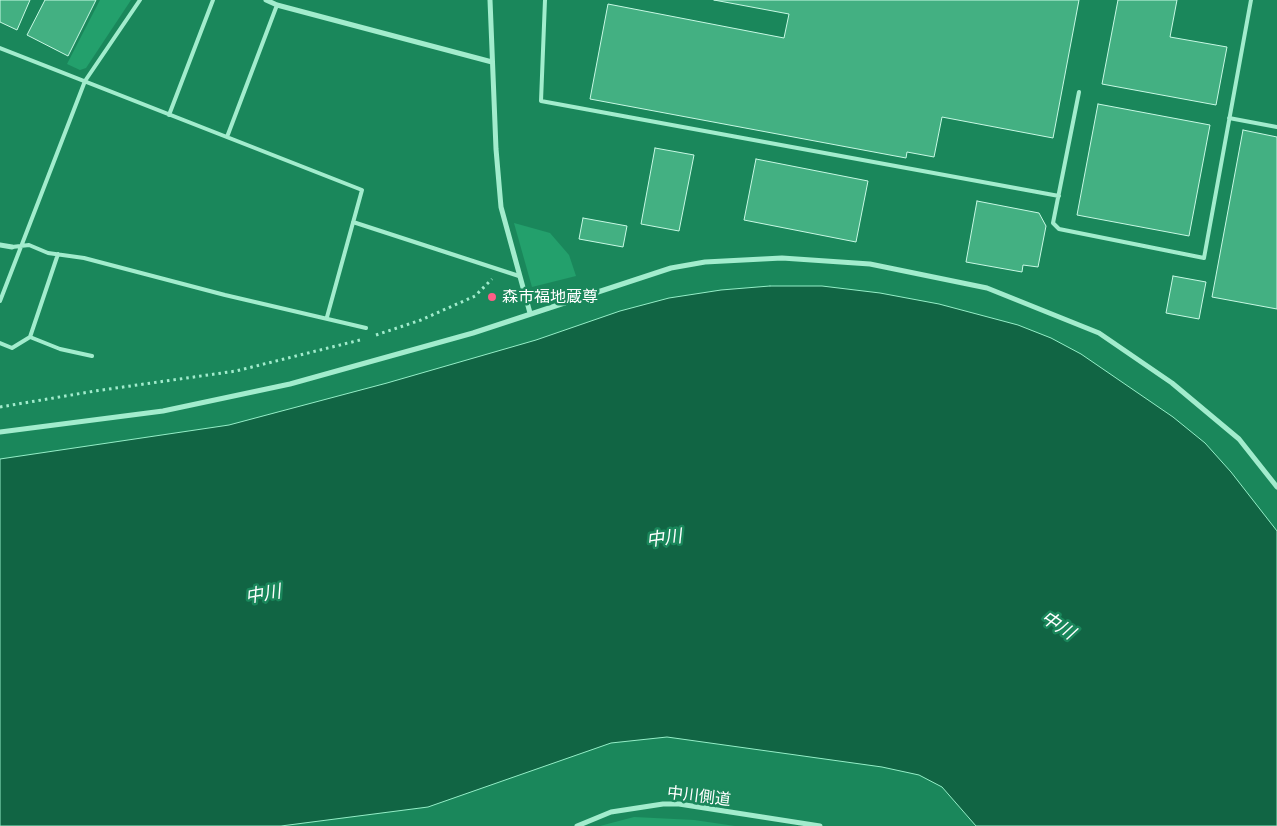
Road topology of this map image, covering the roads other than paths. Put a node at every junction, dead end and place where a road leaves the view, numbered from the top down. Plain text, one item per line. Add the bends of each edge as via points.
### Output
1 (140, 0) edge
2 (213, 0) edge
3 (266, 0) edge
4 (490, 0) edge
5 (546, 0) edge
6 (1251, 0) edge
7 (276, 5) junction
8 (0, 48) edge
9 (492, 62) junction
10 (85, 81) junction
11 (1079, 92) dead end
12 (169, 115) junction
13 (1229, 118) junction
14 (1277, 127) edge
15 (227, 137) junction
16 (1059, 196) junction
17 (354, 222) junction
18 (0, 245) edge
19 (21, 246) junction
20 (12, 247) joint
21 (58, 254) junction
22 (519, 276) junction
23 (0, 301) edge
24 (530, 313) junction
25 (328, 317) junction
26 (366, 328) dead end
27 (30, 337) junction
28 (0, 343) edge
29 (92, 356) dead end
30 (0, 432) edge
31 (1277, 487) edge
32 (577, 826) edge
33 (820, 826) edge

1 - 10 lane
2 - 12 lane
3 - 7 street
4 - 9 street
5 - 16 lane via 541,101
6 - 13 lane
7 - 9 street
7 - 15 lane
8 - 10 lane
9 - 22 street via 501,207
10 - 12 lane
10 - 19 lane
11 - 16 lane
12 - 15 lane
13 - 14 lane
13 - 16 lane via 1204,258 1059,229 1053,223
15 - 17 lane via 362,190
17 - 22 lane
17 - 25 lane
18 - 20 street
19 - 20 lane
19 - 21 lane
19 - 23 lane
21 - 25 lane
21 - 27 lane
22 - 24 street
24 - 30 street via 473,333 290,384 163,411
24 - 31 street via 671,268 740,258 870,264 987,288 1099,333 1172,383 1239,439
25 - 26 lane
27 - 28 lane via 12,348
27 - 29 lane via 60,349
32 - 33 street, 中川側道 via 611,812 679,804

